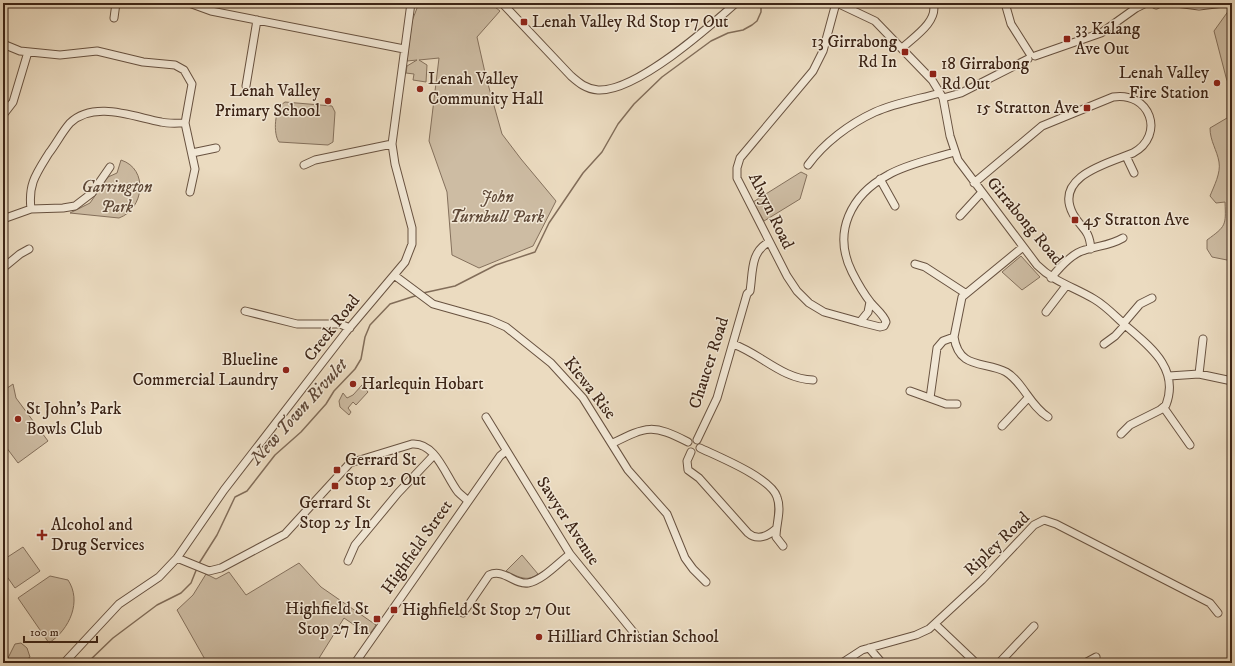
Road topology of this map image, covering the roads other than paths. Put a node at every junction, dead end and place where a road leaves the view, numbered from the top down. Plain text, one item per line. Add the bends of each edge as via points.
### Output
1 (116, 3) edge
2 (414, 3) edge
3 (502, 3) edge
4 (609, 3) edge
5 (628, 3) edge
6 (736, 3) edge
7 (836, 3) edge
8 (933, 3) edge
9 (1005, 3) edge
10 (1146, 3) edge
11 (1153, 3) edge
12 (1160, 3) edge
13 (1176, 3) edge
14 (1224, 3) edge
15 (193, 4) edge
16 (846, 5) edge
17 (410, 6) edge
18 (114, 18) dead end
19 (257, 20) junction
20 (3, 44) edge
21 (902, 48) junction
22 (404, 49) junction
23 (28, 52) junction
24 (1031, 56) junction
25 (246, 86) dead end
26 (942, 96) junction
27 (3, 115) edge
28 (185, 123) junction
29 (392, 144) junction
30 (216, 148) dead end
31 (954, 152) junction
32 (192, 153) junction
33 (1126, 156) junction
34 (304, 165) dead end
35 (808, 165) dead end
36 (110, 167) dead end
37 (1134, 173) dead end
38 (880, 179) junction
39 (974, 183) junction
40 (190, 192) dead end
41 (982, 192) junction
42 (895, 206) dead end
43 (31, 209) junction
44 (960, 216) dead end
45 (3, 220) edge
46 (1123, 238) dead end
47 (769, 242) junction
48 (1023, 247) junction
49 (1090, 249) junction
50 (29, 250) dead end
51 (915, 264) dead end
52 (3, 268) edge
53 (394, 275) junction
54 (1052, 278) junction
55 (1066, 286) junction
56 (965, 293) junction
57 (1152, 298) dead end
58 (870, 302) junction
59 (245, 311) dead end
60 (1046, 312) dead end
61 (860, 322) junction
62 (1124, 324) junction
63 (350, 328) junction
64 (954, 337) junction
65 (1203, 339) dead end
66 (733, 344) junction
67 (1104, 344) dead end
68 (1199, 374) junction
69 (1168, 376) junction
70 (813, 380) dead end
71 (1232, 381) edge
72 (910, 391) dead end
73 (930, 398) junction
74 (1028, 398) junction
75 (957, 404) dead end
76 (1164, 408) junction
77 (486, 417) dead end
78 (1048, 417) dead end
79 (1002, 426) dead end
80 (1121, 434) dead end
81 (697, 440) junction
82 (688, 442) junction
83 (613, 443) junction
84 (1190, 445) dead end
85 (700, 448) junction
86 (506, 451) junction
87 (691, 452) junction
88 (434, 455) junction
89 (468, 501) junction
90 (776, 529) junction
91 (782, 546) dead end
92 (570, 554) junction
93 (177, 558) junction
94 (348, 561) dead end
95 (706, 582) dead end
96 (463, 613) dead end
97 (1218, 613) dead end
98 (935, 624) junction
99 (1034, 626) dead end
100 (635, 634) dead end
101 (869, 648) junction
102 (1096, 657) dead end
103 (64, 663) edge
104 (355, 663) edge
105 (842, 663) edge
106 (882, 663) edge
107 (976, 663) edge
108 (999, 663) edge
109 (1085, 663) edge

1 - 18 street
2 - 17 street
3 - 6 street via 571,76 583,86 597,90 615,87 651,70
4 - 5 street
7 - 16 street, Girrabong Road
7 - 47 street, Alwyn Road via 823,51 814,71 738,162 738,183
8 - 21 street via 934,17
9 - 24 street via 1011,24
10 - 24 street via 1101,33
11 - 12 street
13 - 14 street via 1199,6
15 - 19 street
16 - 21 street, Girrabong Road via 875,21
17 - 22 street, Creek Road
19 - 22 street
19 - 25 street
20 - 23 street
21 - 26 street, Girrabong Road via 928,75
22 - 29 street, Creek Road
23 - 27 street via 13,102
23 - 28 street via 65,55 97,51 143,62 180,67 188,74 192,84
24 - 26 street via 961,93
26 - 31 street, Girrabong Road
26 - 35 street via 885,108 867,116 826,144
28 - 32 street
28 - 43 street via 163,123 110,112 77,118 66,128 35,175 30,193
29 - 34 street via 315,160
29 - 53 street, Creek Road via 413,236 407,256
30 - 32 street
31 - 38 street
31 - 39 street, Girrabong Road
32 - 40 street via 195,174
33 - 37 street
33 - 39 street via 1139,150 1146,141 1150,132 1150,120 1139,102 1124,96 1113,97 1042,126
33 - 49 street via 1086,173 1076,180 1068,195 1075,217 1088,233
36 - 43 street via 92,193 75,206
38 - 42 street
38 - 58 street via 853,204 846,222 844,237 848,262
39 - 41 street, Girrabong Road
41 - 44 street
41 - 48 street, Girrabong Road
43 - 45 street
46 - 49 street via 1110,245
47 - 61 street, Alwyn Road via 792,284 809,303 824,312
47 - 66 street, Chaucer Road via 757,252 750,291
48 - 54 street, Girrabong Road via 1037,265
48 - 56 street
49 - 54 street via 1076,255
50 - 52 street
51 - 56 street via 925,267
53 - 63 street, Creek Road
53 - 83 street, Kiewa Rise via 426,300 490,320 512,330 551,363 578,391
54 - 55 street, Girrabong Road
55 - 60 street
55 - 62 street, Girrabong Road via 1094,298
56 - 64 street via 960,301
57 - 62 street via 1140,304
58 - 61 street via 868,312
58 - 61 street, Alwyn Road via 884,318 885,324 880,327
59 - 63 street via 297,324 340,324
62 - 67 street via 1115,336
62 - 69 street, Girrabong Road via 1156,352
63 - 93 street, Creek Road via 224,490
64 - 73 street via 943,341 937,348
64 - 74 street via 958,350 966,359 974,364 1006,372
65 - 68 street
66 - 70 street via 784,372 802,380
66 - 81 street, Chaucer Road via 717,398
68 - 69 street
68 - 71 street
69 - 76 street, Girrabong Road via 1169,393
72 - 73 street
73 - 75 street via 946,404
74 - 78 street via 1038,411
74 - 79 street
76 - 80 street via 1130,425
76 - 84 street
77 - 86 street, Sawyer Avenue
81 - 82 street
81 - 85 street
82 - 83 street via 665,430 652,428 640,430
82 - 87 street via 687,447
83 - 95 street, Kiewa Rise via 631,473 667,514 685,558
85 - 87 street via 696,452
85 - 90 street via 768,483 777,496 779,505
86 - 89 street, Highfield Street
86 - 92 street, Sawyer Avenue
87 - 90 street via 687,461 688,470 700,478 748,533 760,537 771,534
88 - 89 street via 458,491
88 - 93 street via 425,446 415,444 354,461 347,465 285,534 214,571
88 - 94 street via 355,545
89 - 104 street, Highfield Street
90 - 91 street via 776,537
92 - 96 street via 532,582 521,582 501,573 489,576
92 - 100 street, Sawyer Avenue
93 - 103 street, Creek Road via 158,578 119,604
97 - 98 street, Ripley Road via 1210,603 1044,520 1034,525 982,580
98 - 101 street, Ripley Road via 916,635
98 - 107 street
99 - 108 street
101 - 105 street, Ripley Road via 857,652
101 - 106 street
102 - 109 street

